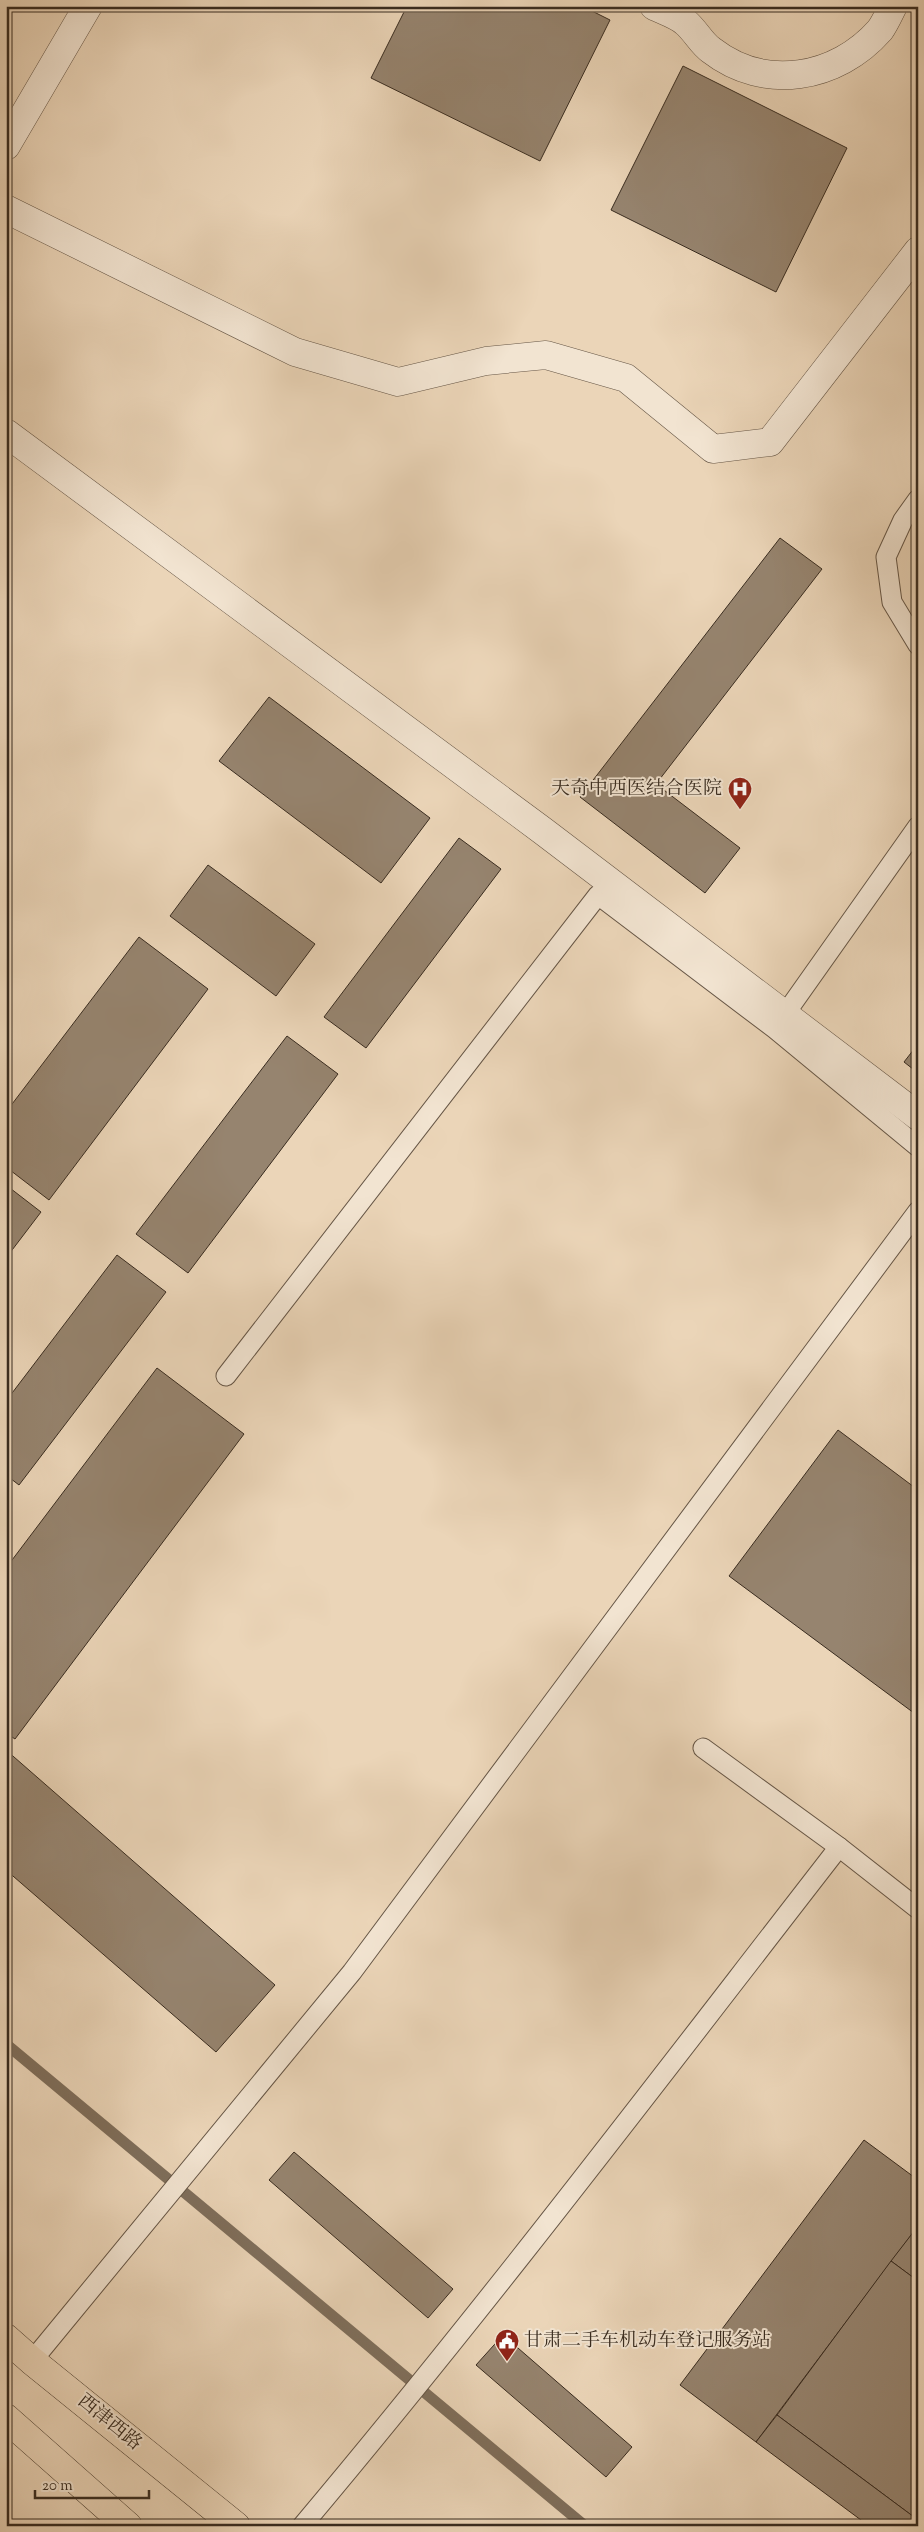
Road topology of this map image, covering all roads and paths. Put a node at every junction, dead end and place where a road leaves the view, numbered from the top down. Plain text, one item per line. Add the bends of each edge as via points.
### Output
1 (88, 6) edge
2 (654, 6) edge
3 (893, 6) edge
4 (6, 146) edge
5 (6, 209) edge
6 (918, 251) edge
7 (6, 433) edge
8 (918, 499) edge
9 (918, 645) edge
10 (918, 826) edge
11 (780, 1022) junction
12 (918, 1116) edge
13 (918, 1147) edge
14 (918, 1211) edge
15 (226, 1376) dead end
16 (704, 1748) dead end
17 (839, 1847) junction
18 (918, 1909) edge
19 (6, 2338) edge
20 (32, 2361) junction
21 (6, 2418) edge
22 (128, 2526) edge
23 (236, 2526) edge
24 (302, 2526) edge

1 - 4 street
2 - 3 street via 685,22 711,50 744,69 782,76 819,71 854,55 881,28
5 - 6 street via 294,352 398,382 486,361 546,355 626,378 713,449 770,442
7 - 11 street via 542,831
8 - 9 lane via 886,557 892,602
10 - 11 lane
11 - 12 street
11 - 13 lane
11 - 15 lane via 598,895
14 - 20 lane via 352,1972
16 - 17 lane
17 - 18 lane
17 - 24 lane via 497,2288
19 - 20 main road, 西津西路
20 - 23 main road, 西津西路
21 - 22 main road

